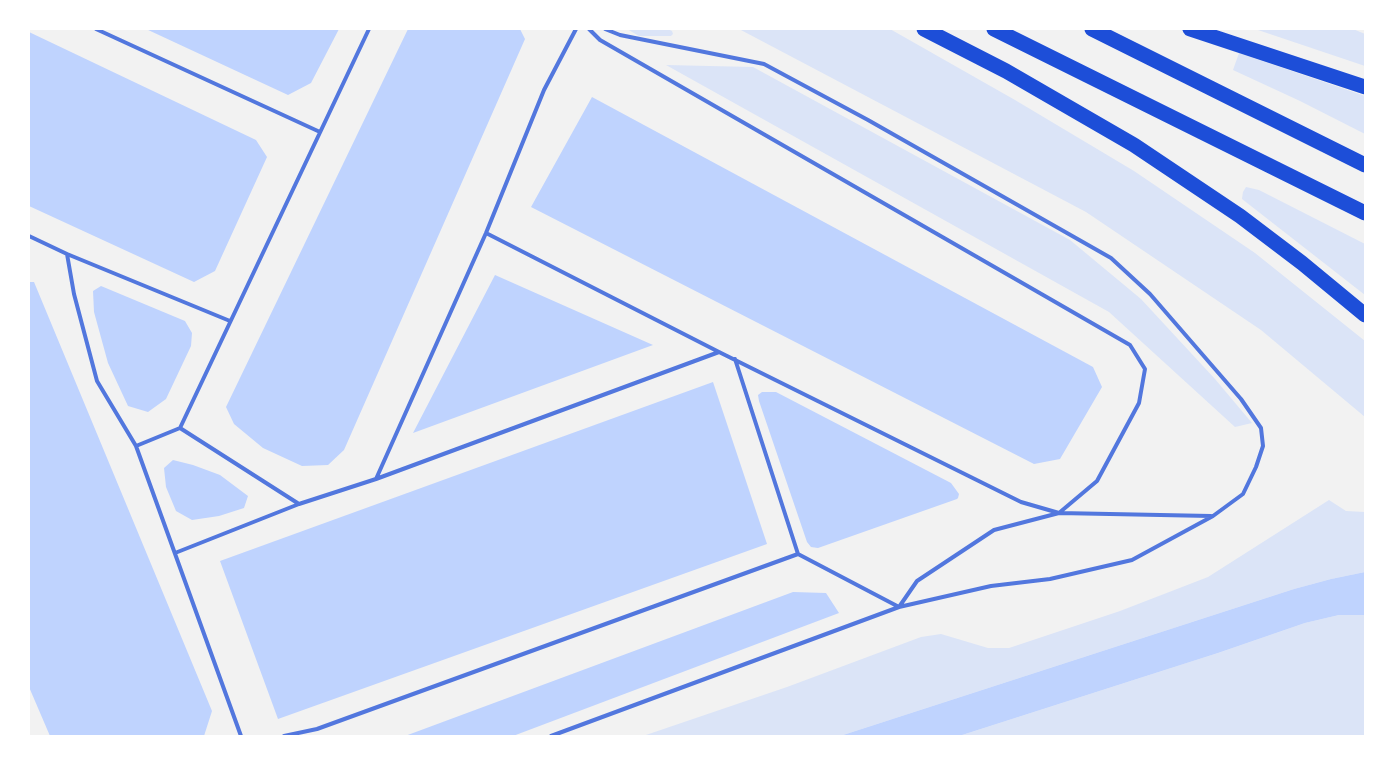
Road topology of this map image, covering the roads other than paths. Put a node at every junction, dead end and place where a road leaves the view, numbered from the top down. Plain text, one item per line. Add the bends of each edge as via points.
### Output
1 (96, 29) edge
2 (369, 29) edge
3 (576, 29) edge
4 (589, 29) edge
5 (605, 29) edge
6 (924, 29) edge
7 (994, 29) edge
8 (1092, 29) edge
9 (1190, 29) edge
10 (1365, 87) edge
11 (320, 132) junction
12 (1365, 165) edge
13 (1365, 212) edge
14 (486, 233) junction
15 (29, 236) edge
16 (67, 254) junction
17 (1365, 315) edge
18 (230, 321) junction
19 (719, 352) junction
20 (734, 359) junction
21 (180, 428) junction
22 (136, 446) junction
23 (376, 479) junction
24 (299, 504) junction
25 (1059, 513) junction
26 (1213, 516) junction
27 (175, 553) junction
28 (798, 554) junction
29 (899, 607) junction
30 (241, 736) edge
31 (284, 736) edge
32 (551, 736) edge

1 - 11 lane
2 - 11 lane
3 - 14 lane via 544,90
4 - 25 lane via 600,40 1130,345 1145,369 1139,403 1098,481
5 - 26 lane via 764,64 1111,258 1150,294 1241,399 1261,428 1263,446 1243,494
6 - 17 highway via 1006,71 1134,144 1246,220
7 - 13 highway
8 - 12 highway
9 - 10 highway
11 - 18 lane
14 - 19 lane
14 - 23 lane
15 - 16 lane
16 - 18 lane
16 - 22 lane via 97,381
18 - 21 lane
19 - 20 lane
19 - 23 lane
20 - 25 lane via 1021,502
20 - 28 lane
21 - 22 lane
21 - 24 lane
22 - 27 lane
23 - 24 lane
24 - 27 lane
25 - 26 lane
25 - 29 lane via 994,530 917,581
26 - 29 lane via 1132,560
27 - 30 lane
28 - 29 lane
28 - 31 lane via 317,729
29 - 32 lane

